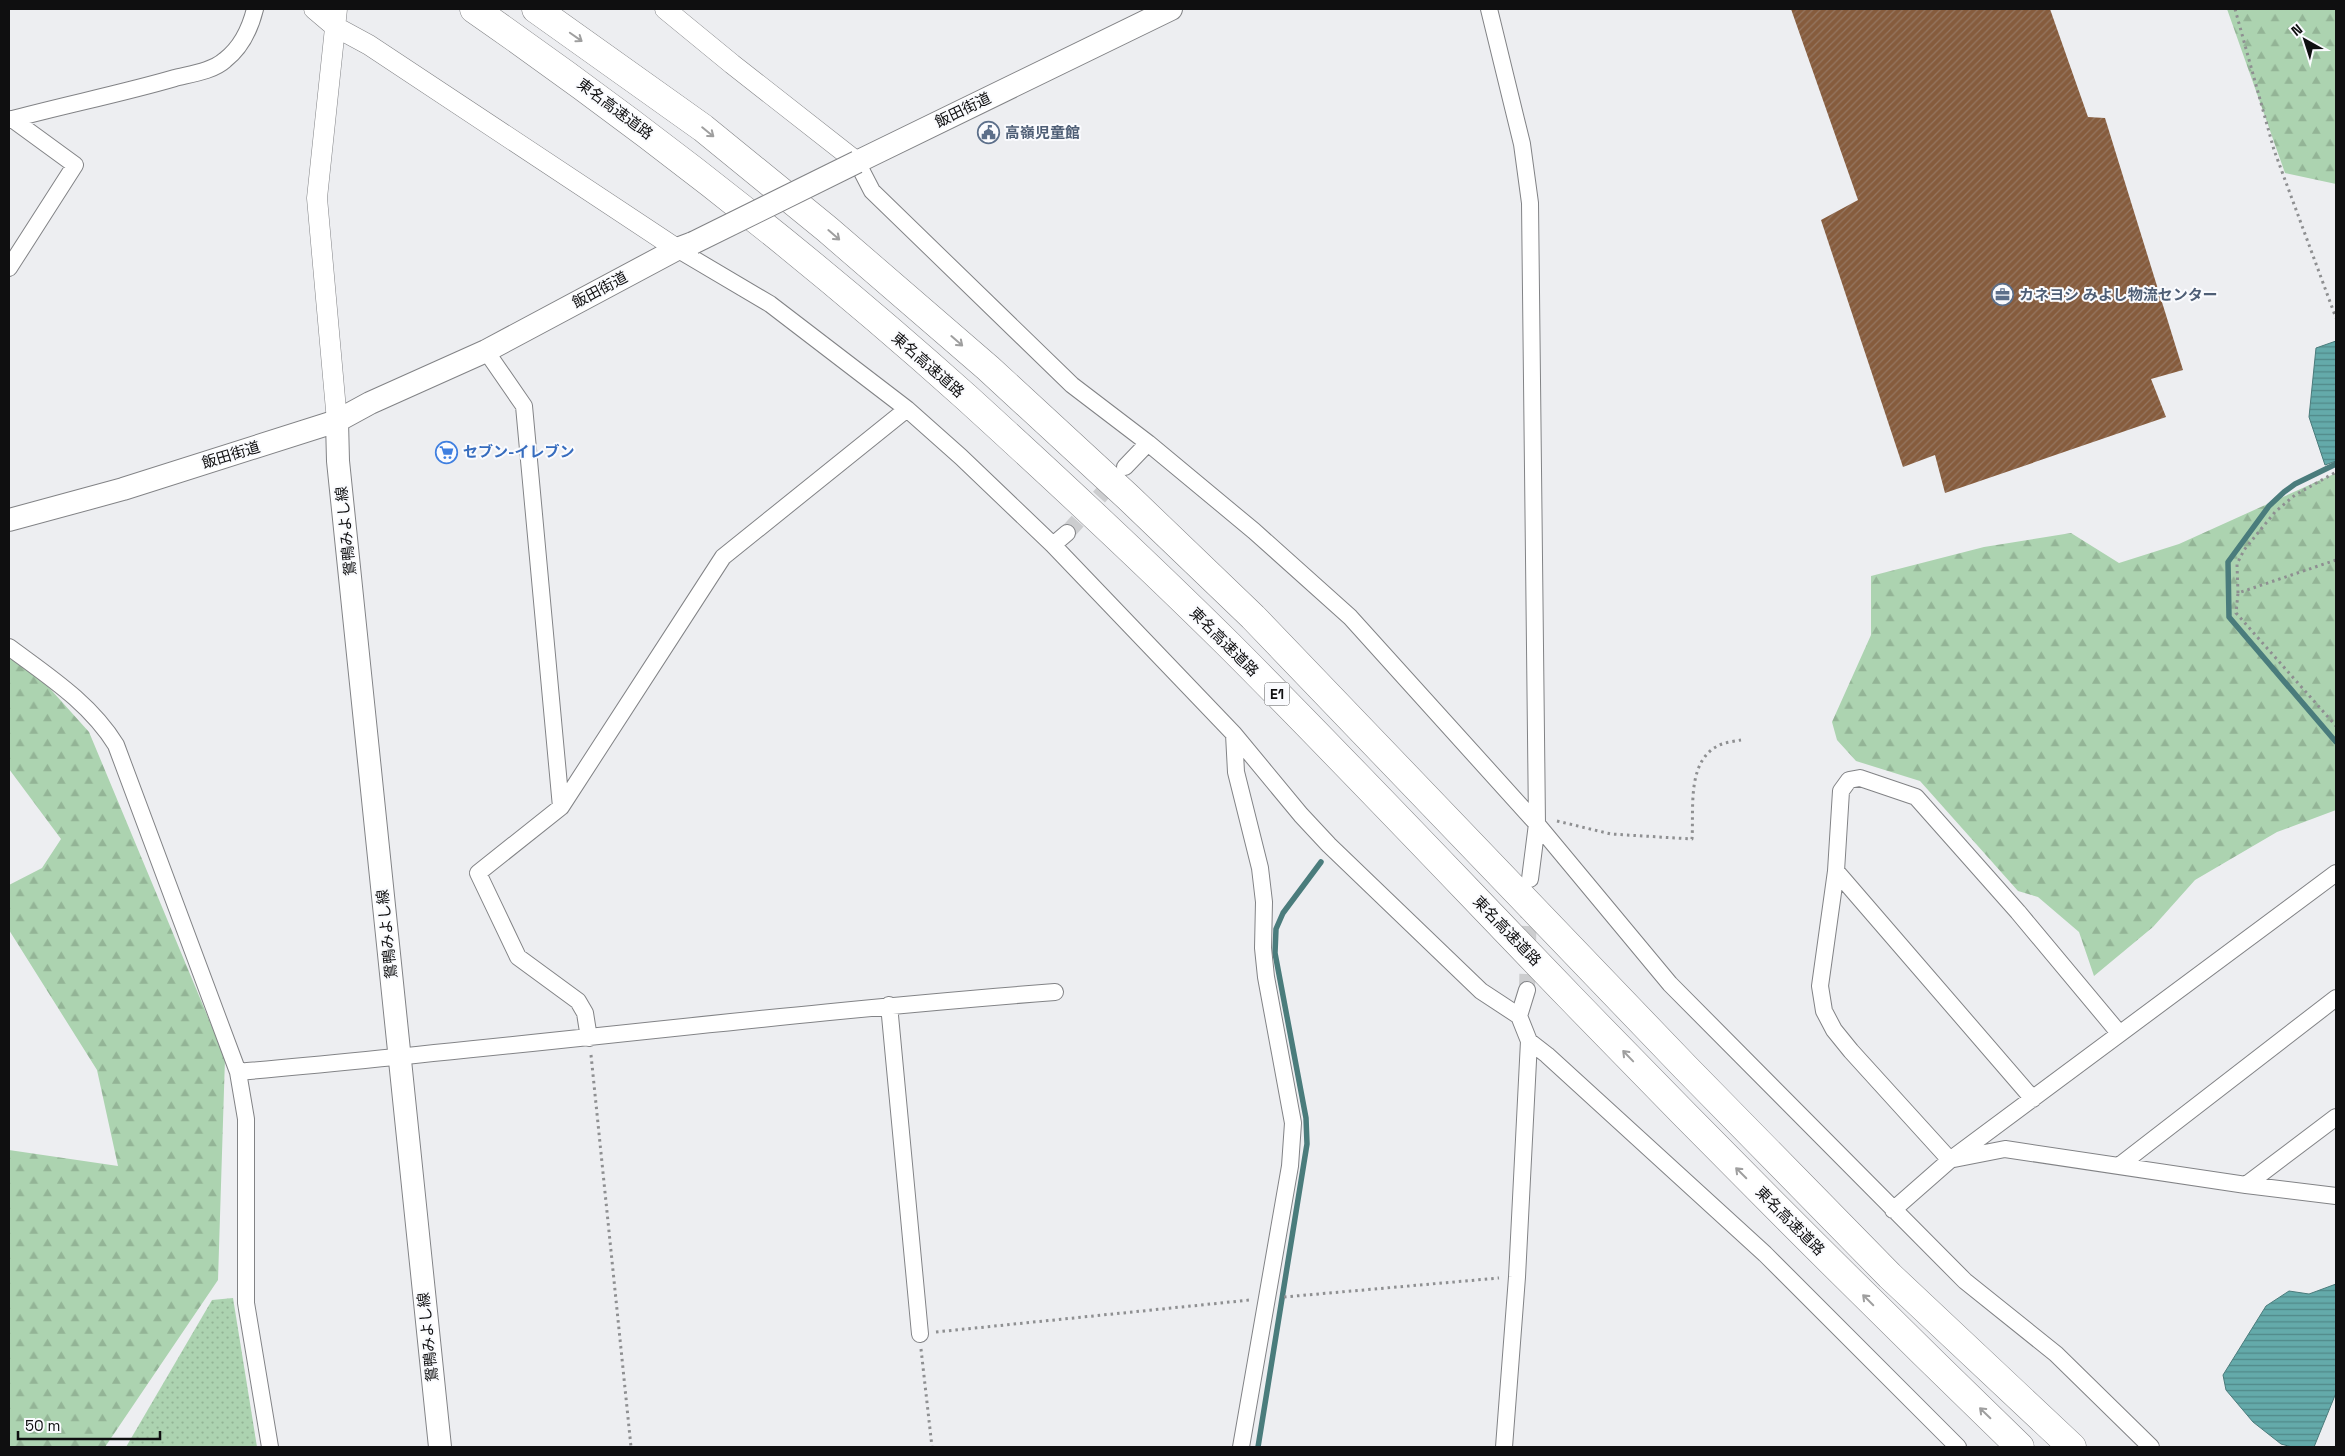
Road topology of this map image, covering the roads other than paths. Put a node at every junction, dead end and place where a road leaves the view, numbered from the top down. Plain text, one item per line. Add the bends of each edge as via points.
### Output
1 (255, 9) edge
2 (314, 9) edge
3 (474, 9) edge
4 (536, 9) edge
5 (665, 9) edge
6 (1171, 9) edge
7 (1489, 9) edge
8 (336, 18) edge
9 (10, 119) edge
10 (857, 162) junction
11 (685, 246) junction
12 (9, 268) edge
13 (486, 351) junction
14 (907, 409) junction
15 (337, 421) junction
16 (1148, 443) junction
17 (1125, 467) tunnel mouth
18 (9, 520) edge
19 (1067, 533) tunnel mouth
20 (1053, 545) junction
21 (9, 647) edge
22 (1234, 734) junction
23 (562, 807) junction
24 (1537, 824) junction
25 (1836, 871) junction
26 (2336, 873) edge
27 (1530, 879) dead end
28 (1527, 990) tunnel mouth
29 (1055, 992) dead end
30 (2336, 998) edge
31 (889, 1005) junction
32 (1519, 1016) junction
33 (2119, 1034) junction
34 (589, 1038) junction
35 (1529, 1041) junction
36 (400, 1058) junction
37 (238, 1072) junction
38 (2033, 1099) junction
39 (2336, 1117) edge
40 (1950, 1160) junction
41 (2120, 1165) junction
42 (2246, 1185) junction
43 (2336, 1196) edge
44 (1894, 1210) junction
45 (920, 1334) road end
46 (270, 1447) edge
47 (440, 1447) edge
48 (1241, 1447) edge
49 (1504, 1447) edge
50 (1958, 1447) edge
51 (2020, 1447) edge
52 (2072, 1447) edge
53 (2151, 1447) edge

1 - 9 street via 240,47 224,62 129,92
2 - 8 street
51 -> 3 highway, 東名高速道路 / E1 via 1720,1152 1380,799 1103,524 963,395 803,256 675,154
4 -> 52 highway, E1 via 703,128 827,229 988,368 1129,498 1260,624 1890,1276
5 - 10 street
6 - 10 main road, 飯田街道
7 - 24 street via 1522,144 1530,203
8 - 11 street via 369,45
8 - 15 street via 317,198
9 - 12 street via 75,165
10 - 11 main road, 飯田街道, bridge
10 - 16 street via 872,191 1072,385
11 - 13 main road, 飯田街道
11 - 14 street via 770,304
13 - 15 main road, 飯田街道
13 - 23 street via 524,406
14 - 20 street
14 - 23 street via 723,557
15 - 18 main road, 飯田街道 via 123,489
15 - 36 main road, 鴛鴨みよし線 via 338,461
16 - 17 street
16 - 24 street via 1254,531 1350,617
19 - 20 street
20 - 22 street
21 - 37 street via 94,715 116,745
22 - 32 street via 1329,845 1481,991
22 - 48 street via 1236,772 1260,868 1266,977 1293,1123 1290,1166
23 - 34 street via 478,873 518,957 578,1001 585,1013
24 - 27 street
24 - 44 street via 1670,984
25 - 33 street via 1841,791 1849,780 1860,778 1916,797 2018,912
25 - 38 street
25 - 40 street via 1820,986 1824,1011 1850,1051
26 - 33 street
28 - 32 street
29 - 31 street
30 - 41 street
31 - 34 street
31 - 45 street
32 - 35 street
33 - 38 street
34 - 36 street
35 - 49 street
35 - 50 street via 1765,1254
36 - 37 street
36 - 47 main road, 鴛鴨みよし線
37 - 46 street via 246,1120 246,1302
38 - 40 street
39 - 42 street
40 - 41 street via 2005,1149
40 - 44 street
41 - 42 street
42 - 43 street
44 - 53 street via 1965,1281 2056,1354

